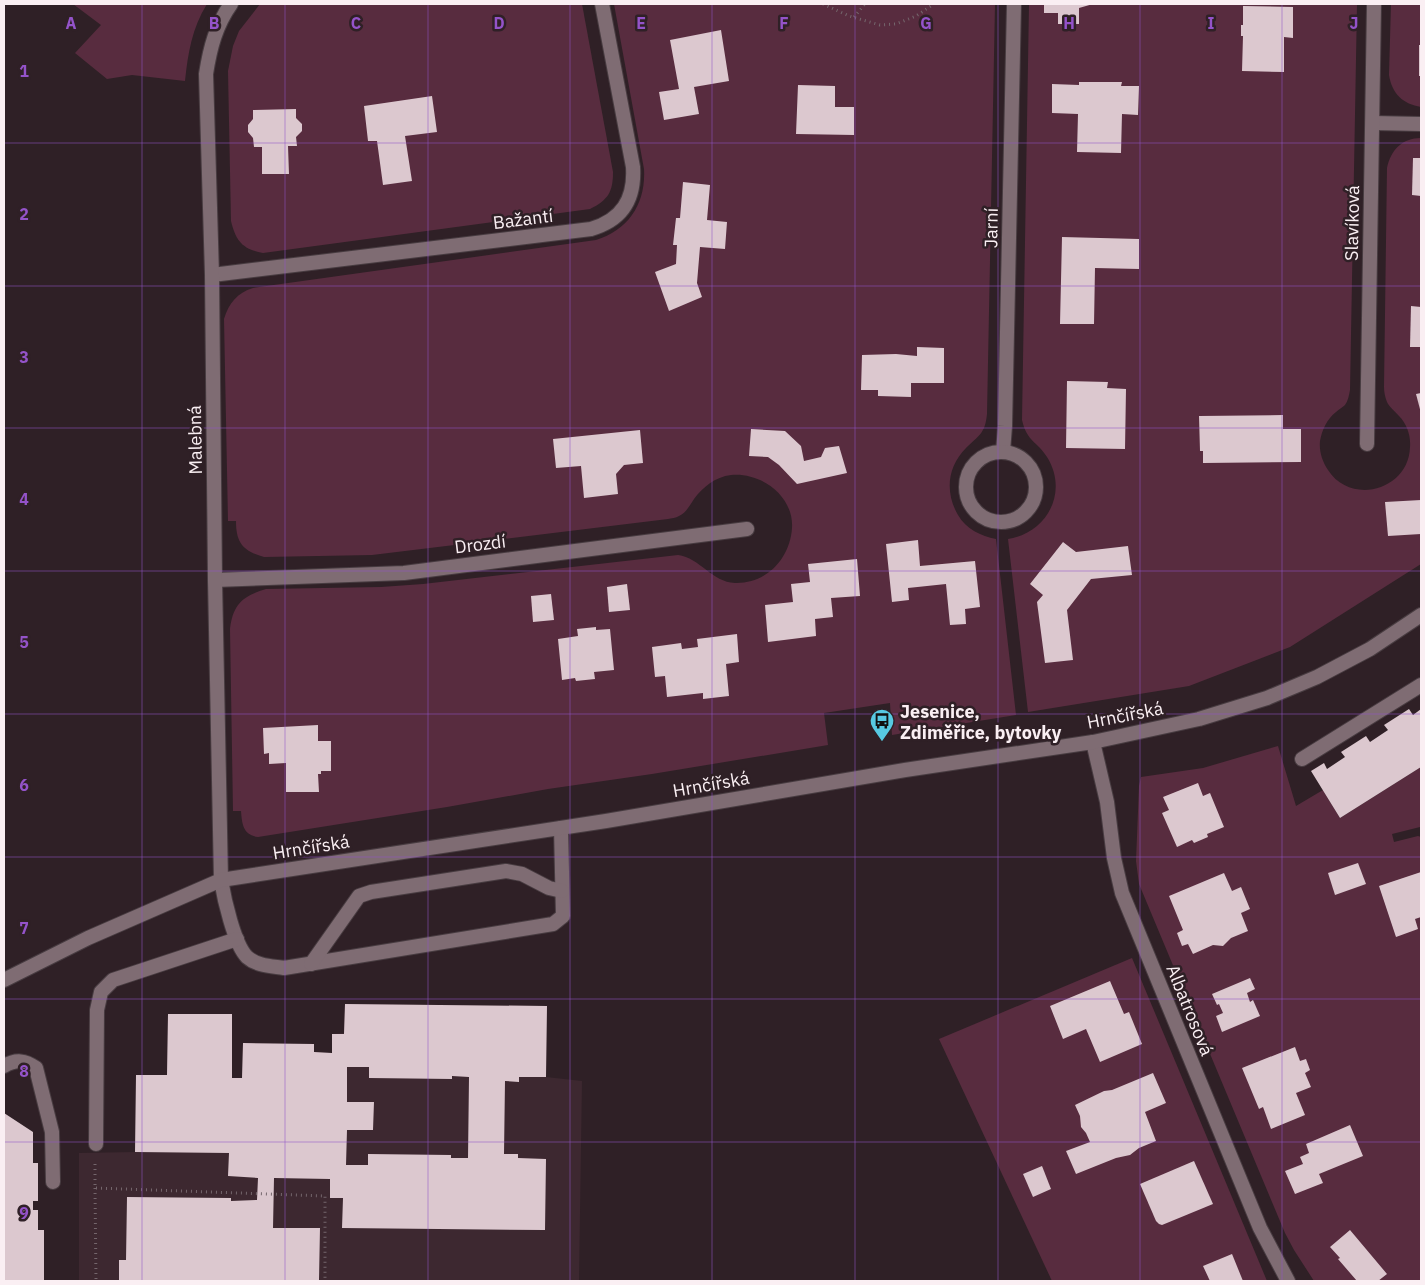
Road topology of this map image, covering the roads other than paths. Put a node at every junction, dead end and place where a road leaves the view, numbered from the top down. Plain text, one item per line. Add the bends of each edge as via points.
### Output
1 (231, 4) edge
2 (602, 4) edge
3 (1014, 4) edge
4 (1374, 4) edge
5 (1373, 123) junction
6 (1421, 124) edge
7 (212, 275) junction
8 (1366, 444) dead end
9 (1003, 452) junction
10 (747, 529) dead end
11 (216, 580) junction
12 (1421, 615) edge
13 (1421, 685) edge
14 (1093, 742) junction
15 (1302, 759) dead end
16 (561, 828) junction
17 (221, 880) junction
18 (562, 891) junction
19 (237, 939) junction
20 (311, 964) junction
21 (4, 980) edge
22 (4, 1066) edge
23 (96, 1144) road end
24 (53, 1182) dead end
25 (1288, 1281) edge

1 - 7 street, Malebná via 215,33 206,74
2 - 7 street, Bažantí via 634,182 624,208 604,226
3 - 9 street, Jarní
4 - 5 street, Slavíková
5 - 6 street
5 - 8 street, Slavíková
7 - 11 street, Malebná
9 - 9 street via 1025,461 1032,470 1036,494 1024,514 1002,522 981,515 971,503 966,487 968,476 982,458
10 - 11 street, Drozdí via 404,573
11 - 17 street, Malebná
12 - 14 street, Hrnčířská via 1326,673 1266,698 1200,719
13 - 15 street
14 - 16 street, Hrnčířská
14 - 25 street, Albatrosová via 1122,893 1260,1228
16 - 17 street, Hrnčířská
16 - 18 street
17 - 19 street, Malebná
17 - 21 street, Hrnčířská via 88,938
18 - 20 street, Malebná via 563,916 553,924
18 - 20 street via 548,888 522,874 506,871 371,892 359,896
19 - 20 street, Malebná via 248,957 262,965 284,968
19 - 23 street via 113,980 101,992 97,1010
22 - 24 street via 26,1061 36,1068 52,1132

